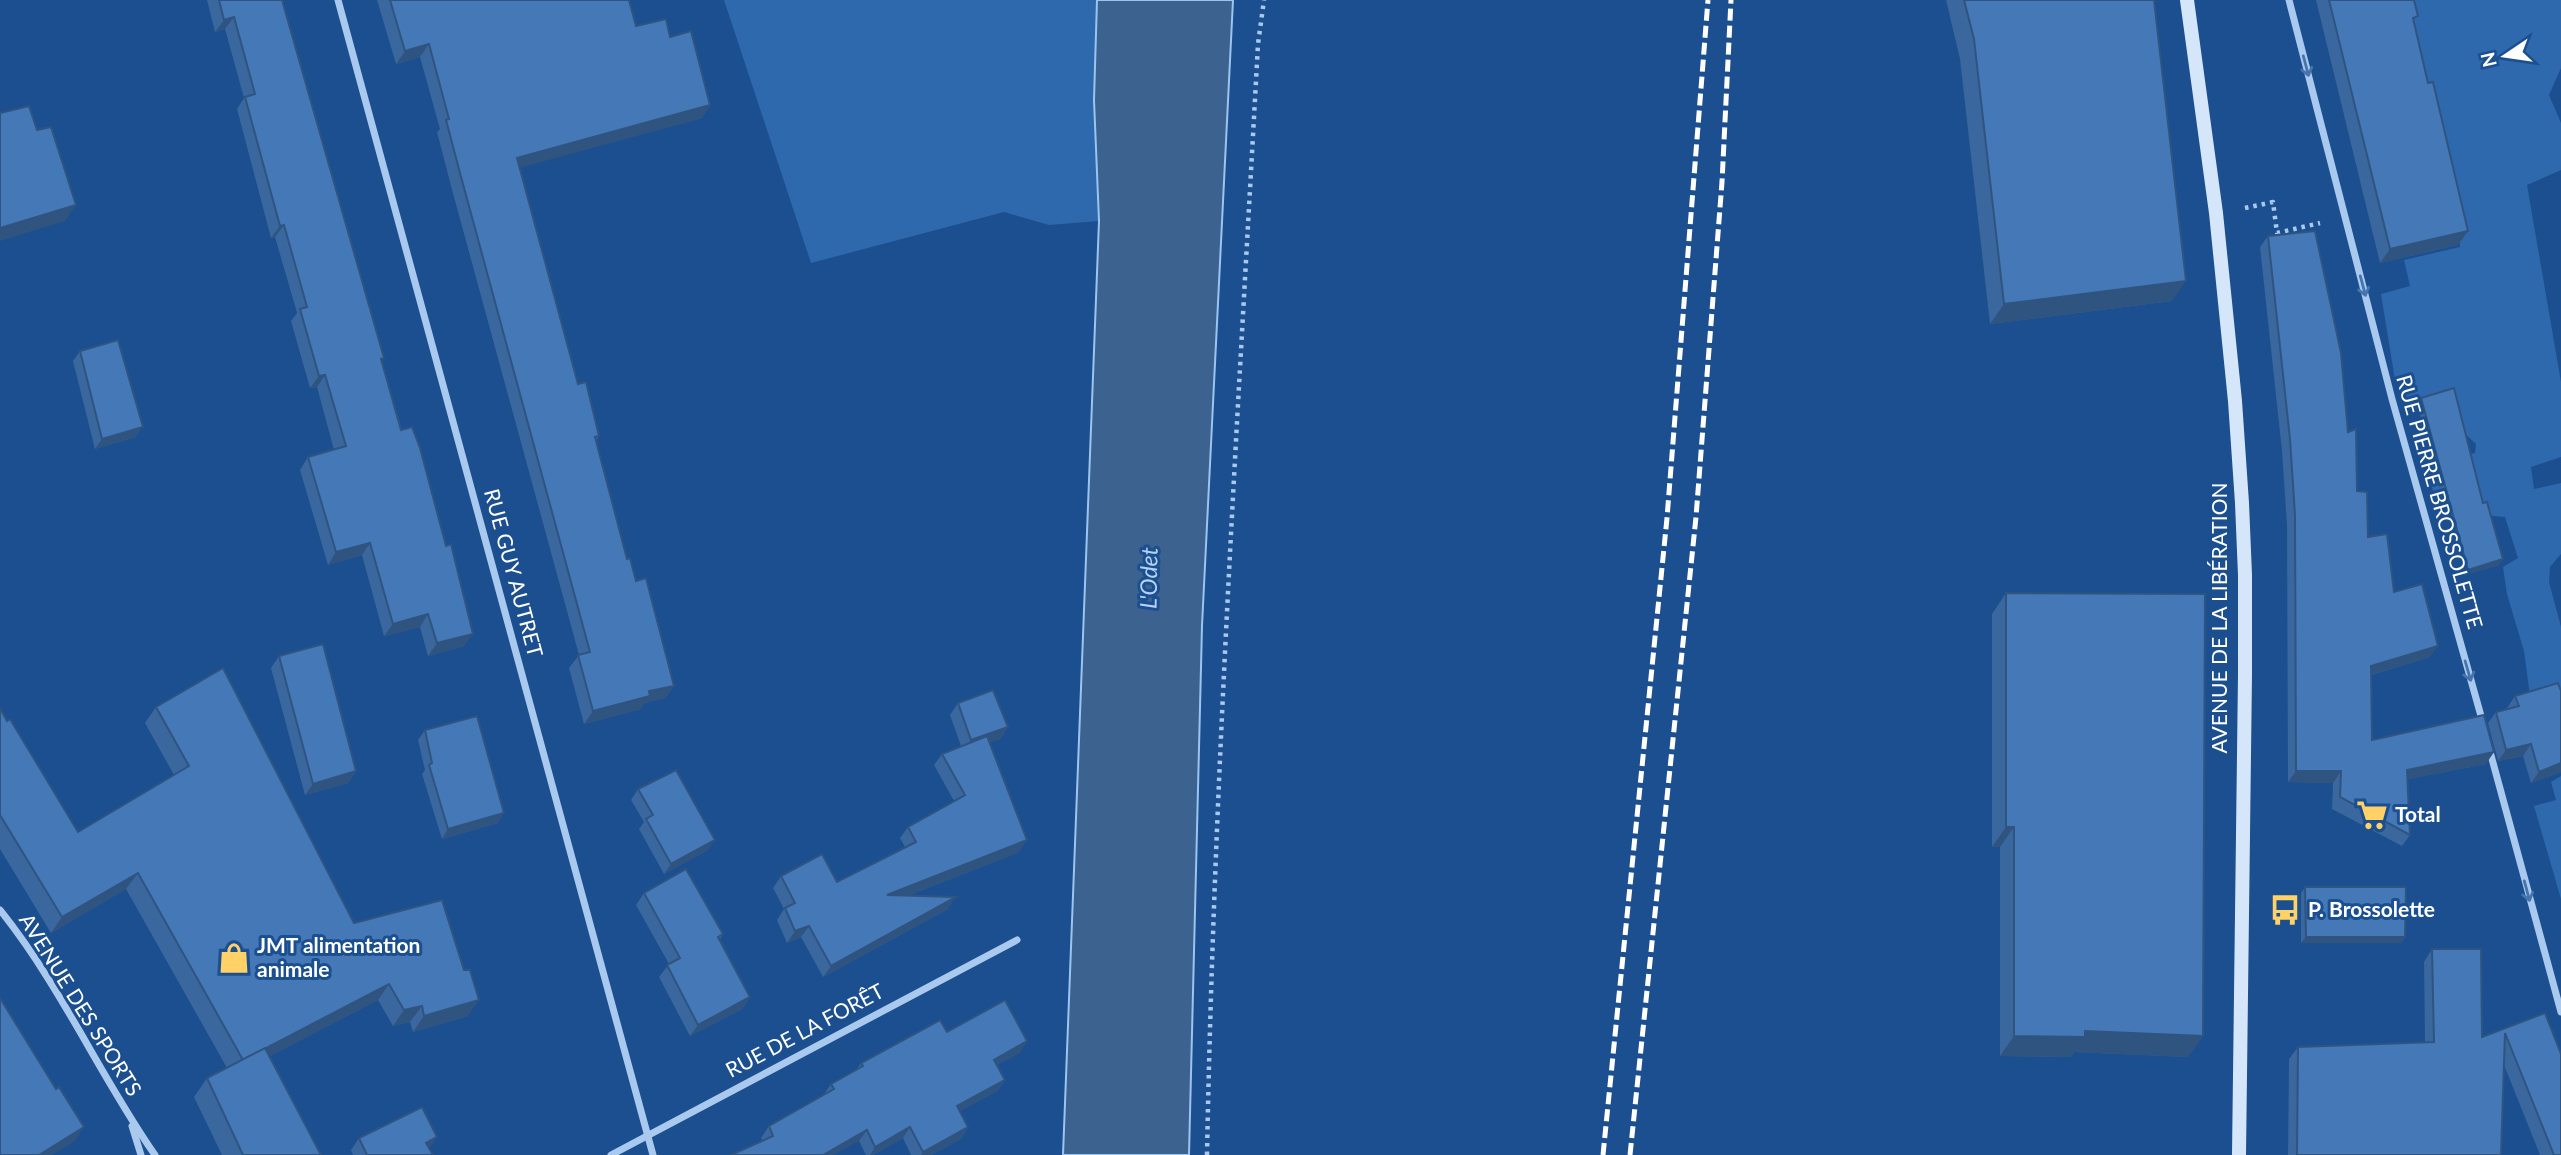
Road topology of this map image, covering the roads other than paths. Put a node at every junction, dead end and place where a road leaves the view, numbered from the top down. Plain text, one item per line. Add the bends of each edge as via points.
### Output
1 (338, 0) edge
2 (2188, 0) edge
3 (2288, 0) edge
4 (2484, 728) edge
5 (2487, 740) edge
6 (0, 911) edge
7 (1017, 940) dead end
8 (2561, 1012) edge
9 (130, 1119) junction
10 (647, 1135) junction
11 (141, 1155) edge
12 (155, 1155) edge
13 (611, 1155) edge
14 (653, 1155) edge
15 (2239, 1155) edge

1 - 10 street, RUE GUY AUTRET
2 - 15 main road, AVENUE DE LA LIBÉRATION via 2217,223 2242,503
3 -> 4 street, RUE PIERRE BROSSOLETTE
5 -> 8 street
6 - 9 street, AVENUE DES SPORTS via 78,1026
7 - 10 street, RUE DE LA FORÊT
9 - 11 street, AVENUE DES SPORTS
9 - 12 street, AVENUE DES SPORTS
10 - 13 street, RUE DE LA FORÊT
10 - 14 street, RUE GUY AUTRET

